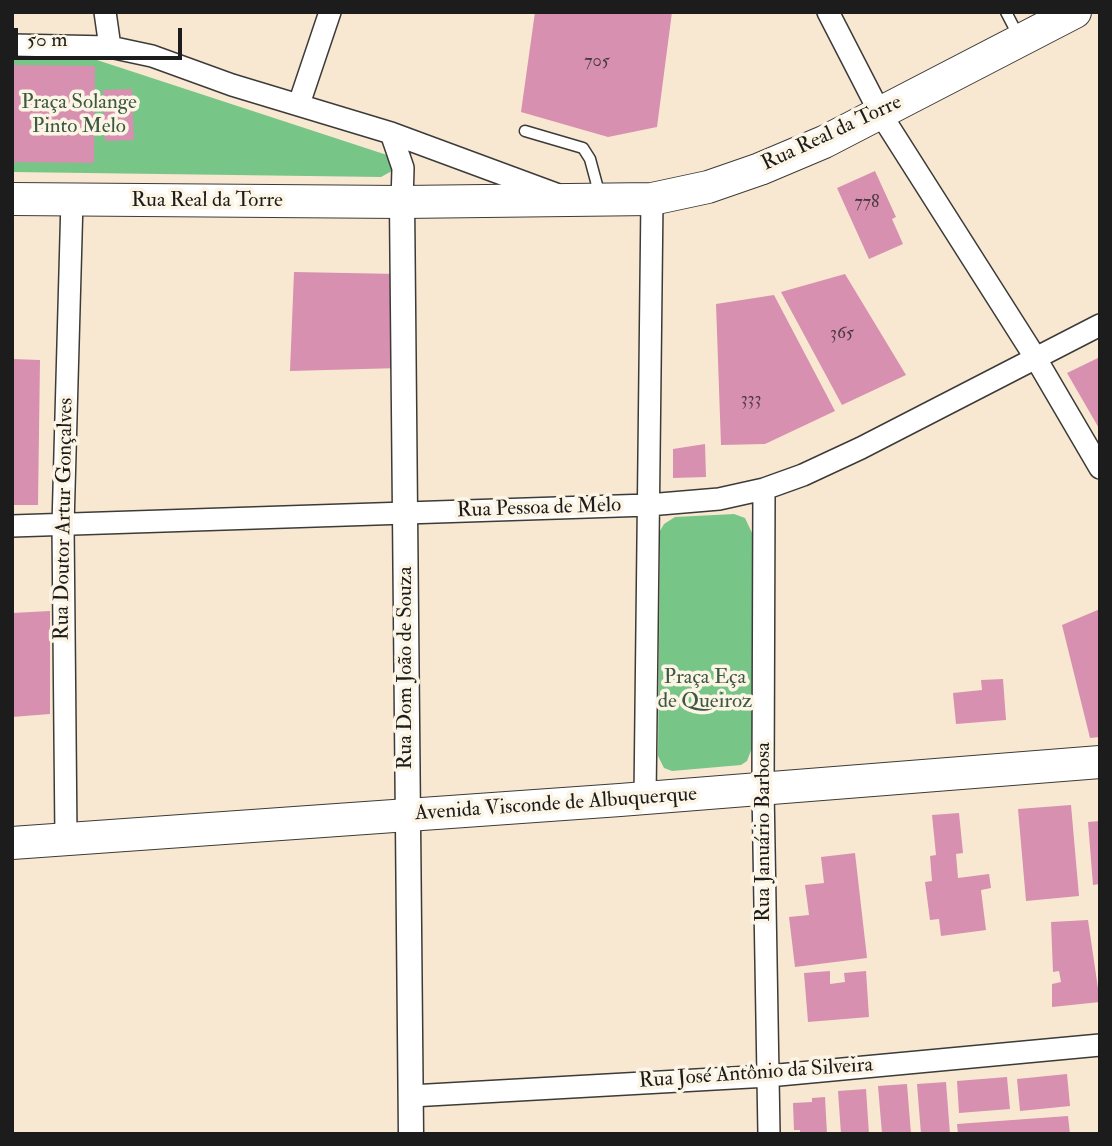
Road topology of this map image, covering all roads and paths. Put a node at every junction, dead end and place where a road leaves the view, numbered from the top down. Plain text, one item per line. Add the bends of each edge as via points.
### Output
1 (106, 12) edge
2 (330, 12) edge
3 (828, 12) edge
4 (1006, 12) edge
5 (1075, 12) edge
6 (1021, 40) junction
7 (12, 45) edge
8 (110, 47) junction
9 (299, 104) junction
10 (880, 113) junction
11 (526, 131) dead end
12 (391, 133) junction
13 (652, 198) junction
14 (12, 199) edge
15 (586, 199) junction
16 (72, 200) junction
17 (402, 202) junction
18 (1100, 325) edge
19 (1035, 357) junction
20 (1100, 468) edge
21 (764, 489) junction
22 (648, 505) junction
23 (406, 514) junction
24 (63, 525) junction
25 (12, 526) edge
26 (1100, 762) edge
27 (763, 789) junction
28 (645, 798) junction
29 (406, 816) junction
30 (66, 839) junction
31 (12, 843) edge
32 (1100, 1045) edge
33 (768, 1076) junction
34 (411, 1096) junction
35 (411, 1134) edge
36 (769, 1134) edge

1 - 8 street
2 - 9 street
3 - 10 street
4 - 6 lane
5 - 6 main road, Rua Real da Torre
6 - 10 main road, Rua Real da Torre
7 - 8 street, Rua Real da Torre
8 - 9 street, Rua Real da Torre via 152,56
9 - 12 street, Rua Real da Torre
10 - 13 main road, Rua Real da Torre via 760,169 708,187
10 - 19 street
11 - 15 lane via 583,148 590,159
12 - 15 street, Rua Real da Torre
12 - 17 street via 402,168
13 - 15 main road, Rua Real da Torre
13 - 22 street
14 - 16 main road, Rua Real da Torre
15 - 17 main road, Rua Real da Torre
16 - 17 main road, Rua Real da Torre
16 - 24 street, Rua Doutor Artur Gonçalves
17 - 23 street, Rua Dom João de Souza
18 - 19 street, Rua Pessoa de Melo
19 - 20 street
19 - 21 street, Rua Pessoa de Melo via 860,448
21 - 22 street, Rua Pessoa de Melo via 719,499
21 - 27 street, Rua Januário Barbosa
22 - 23 street, Rua Pessoa de Melo
22 - 28 street
23 - 24 street, Rua Pessoa de Melo
23 - 29 street, Rua Dom João de Souza
24 - 25 street, Rua Pessoa de Melo
24 - 30 street, Rua Doutor Artur Gonçalves
26 - 27 main road, Avenida Visconde de Albuquerque
27 - 28 main road, Avenida Visconde de Albuquerque
27 - 33 street, Rua Januário Barbosa
28 - 29 main road, Avenida Visconde de Albuquerque
29 - 30 main road, Avenida Visconde de Albuquerque
29 - 34 street, Rua Dom João de Souza
30 - 31 main road, Avenida Visconde de Albuquerque
32 - 33 street, Rua José Antônio da Silveira
33 - 34 street, Rua José Antônio da Silveira
33 - 36 street, Rua Januário Barbosa
34 - 35 street, Rua Dom João de Souza

